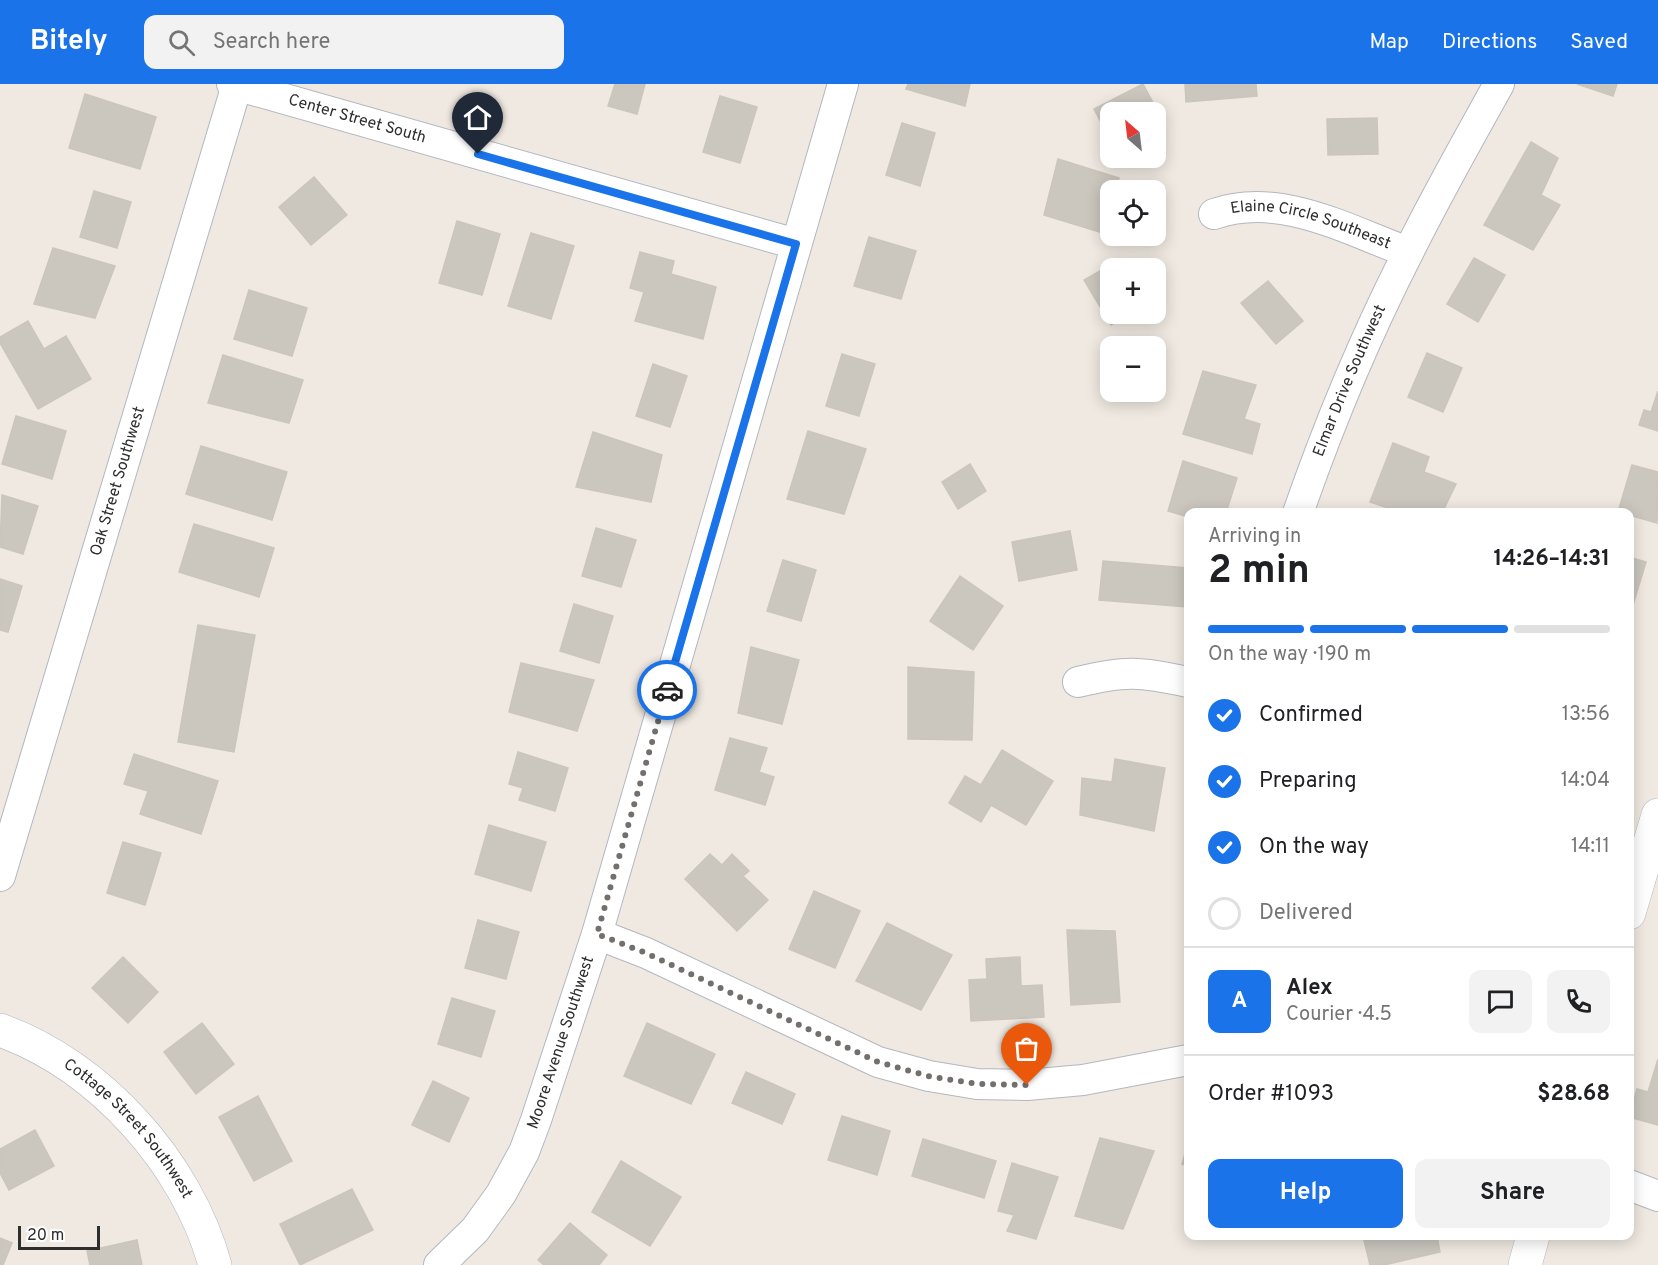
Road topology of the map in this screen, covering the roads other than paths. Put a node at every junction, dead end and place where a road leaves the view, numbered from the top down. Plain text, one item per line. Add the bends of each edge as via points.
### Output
1 (843, 84) edge
2 (1498, 84) edge
3 (234, 85) edge
4 (1214, 214) dead end
5 (796, 244) junction
6 (1408, 252) junction
7 (1300, 508) edge
8 (1184, 681) edge
9 (1078, 682) dead end
10 (1658, 815) edge
11 (0, 876) edge
12 (1634, 896) edge
13 (597, 934) junction
14 (0, 1030) edge
15 (1184, 1060) edge
16 (1634, 1187) edge
17 (1658, 1196) edge
18 (1532, 1240) edge
19 (215, 1265) edge
20 (439, 1265) edge
21 (1525, 1265) edge

1 - 5 street, Moore Avenue Southwest
2 - 6 street, Elmar Drive Southwest
3 - 5 street, Center Street South
3 - 11 street, Oak Street Southwest
4 - 6 street, Elaine Circle Southeast via 1258,205 1287,208
5 - 13 street, Moore Avenue Southwest
6 - 7 street, Elmar Drive Southwest via 1363,346
8 - 9 street via 1145,673 1115,673
10 - 12 street
13 - 15 street via 646,953 878,1062 928,1076 977,1084 1027,1085 1083,1080
13 - 20 street, Moore Avenue Southwest via 517,1167 475,1230
14 - 19 street, Cottage Street Southwest via 54,1057 131,1120 165,1162 192,1206
16 - 17 street
18 - 21 street

